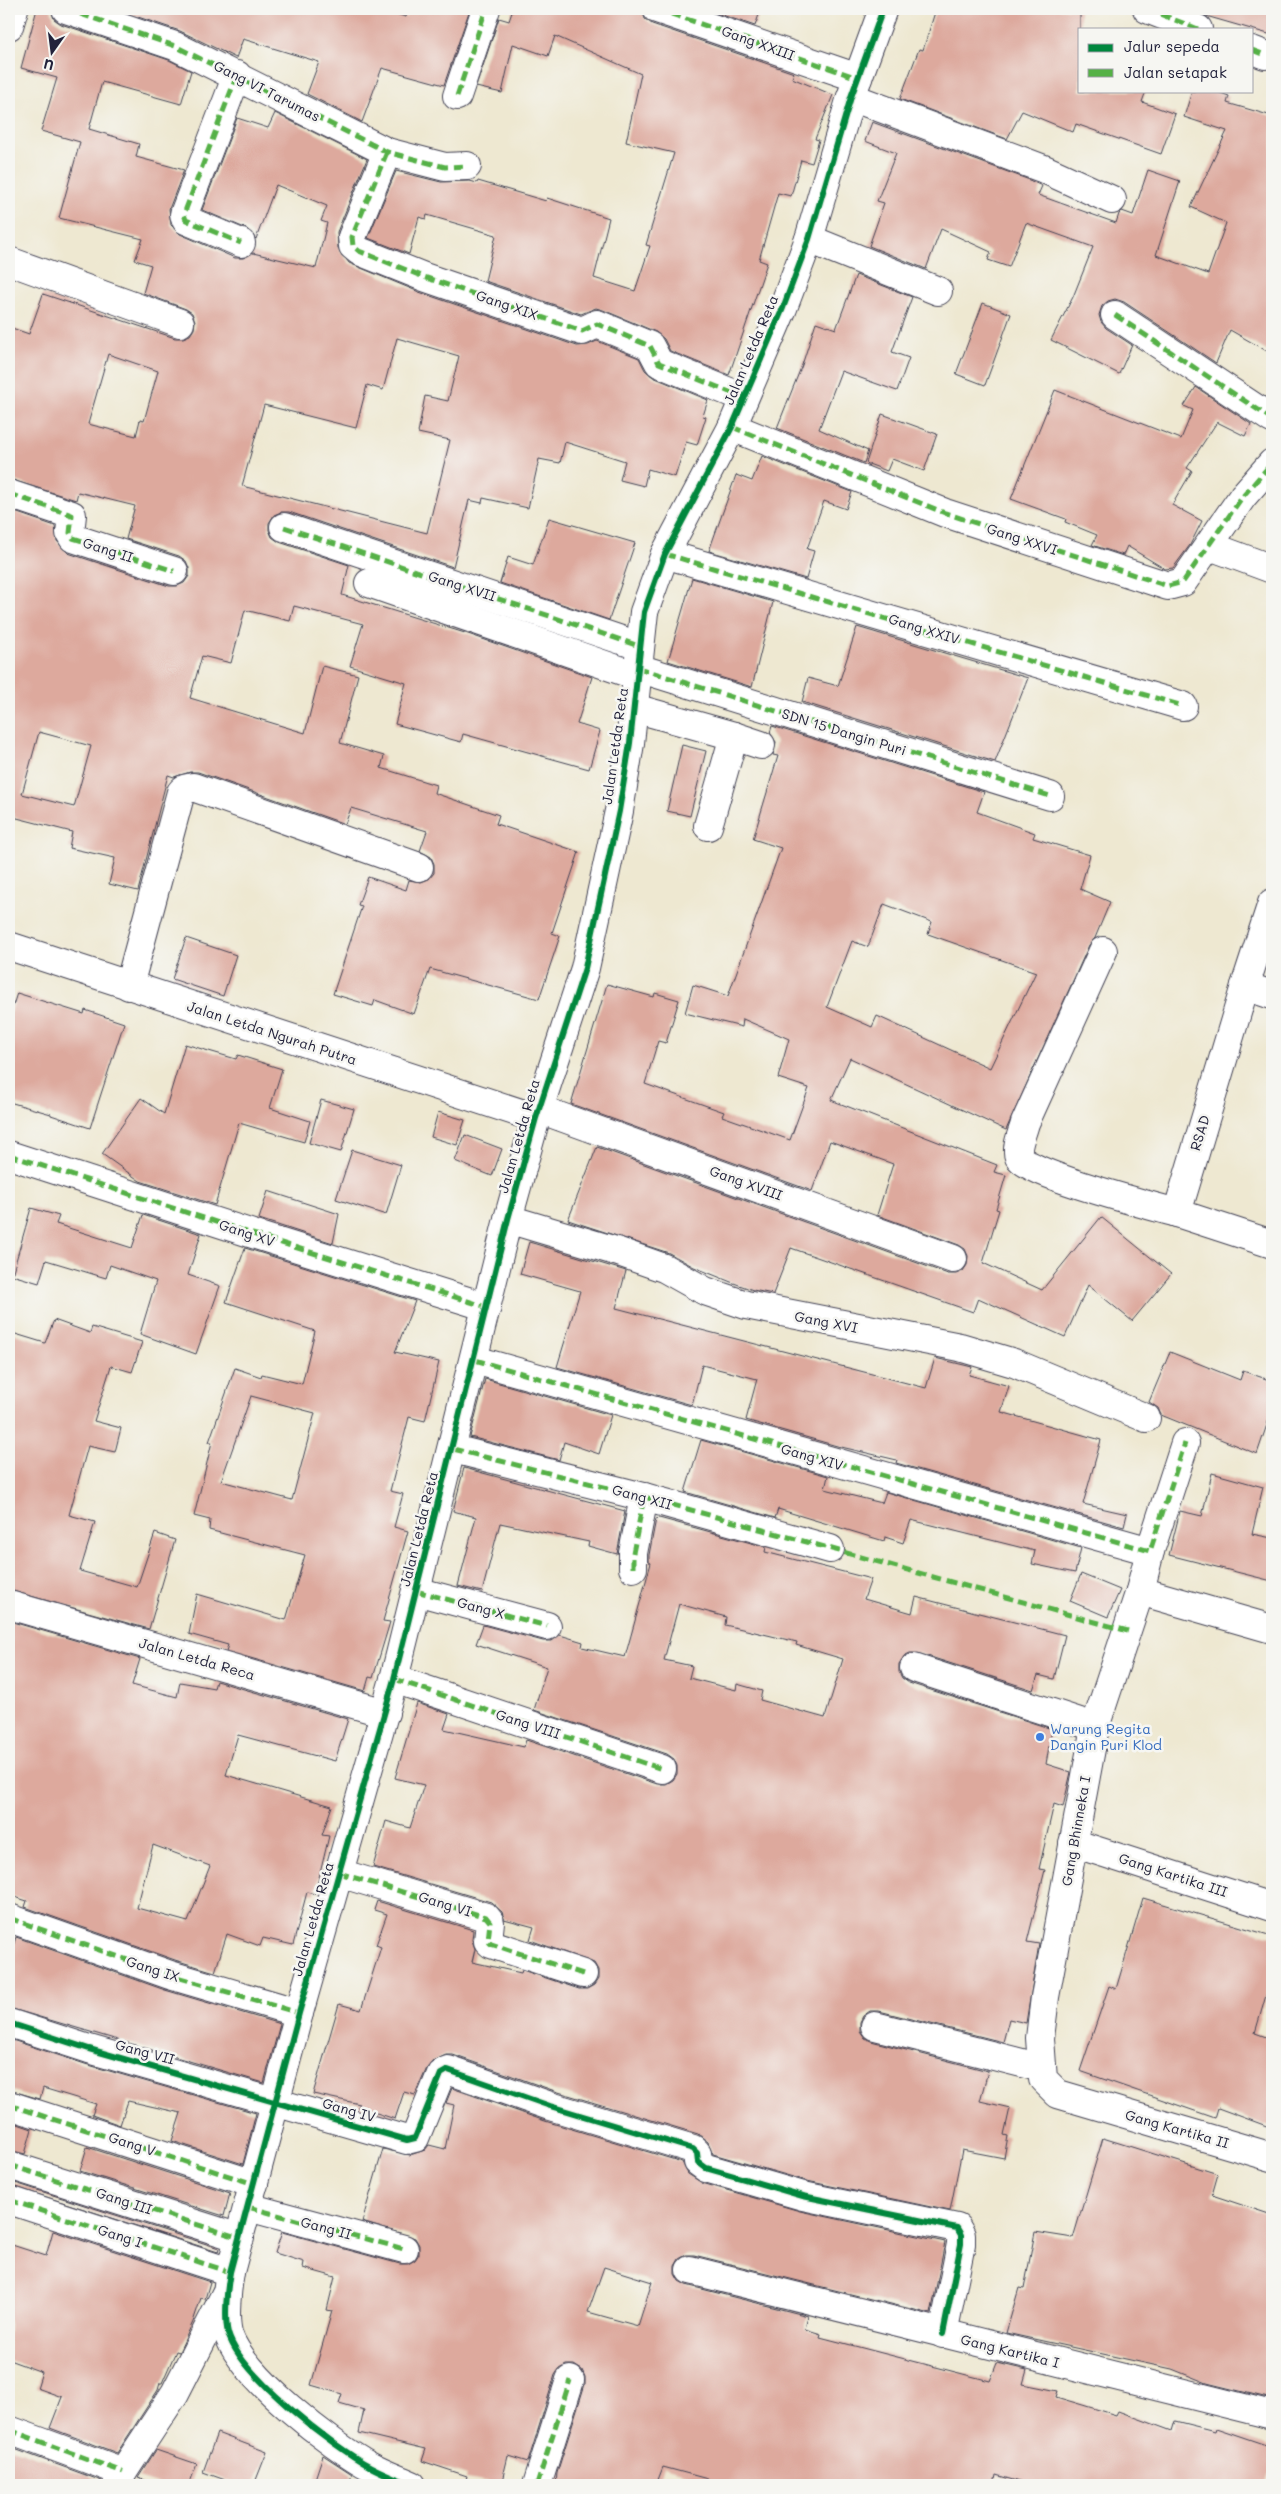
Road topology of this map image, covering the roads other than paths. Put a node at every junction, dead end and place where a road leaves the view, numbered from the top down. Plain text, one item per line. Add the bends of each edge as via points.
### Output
1 (14, 9) edge
2 (66, 9) edge
3 (486, 9) edge
4 (657, 9) edge
5 (883, 9) edge
6 (1147, 9) edge
7 (9, 26) edge
8 (1195, 28) edge
9 (237, 75) junction
10 (855, 88) junction
11 (457, 96) dead end
12 (387, 152) junction
13 (467, 166) dead end
14 (1112, 200) dead end
15 (809, 239) junction
16 (241, 243) dead end
17 (9, 261) edge
18 (938, 291) dead end
19 (1115, 315) dead end
20 (180, 323) dead end
21 (744, 398) junction
22 (1272, 419) edge
23 (732, 427) junction
24 (1270, 467) edge
25 (9, 494) edge
26 (284, 527) dead end
27 (1210, 546) junction
28 (665, 554) junction
29 (1272, 569) edge
30 (174, 571) dead end
31 (369, 583) dead end
32 (638, 663) junction
33 (1183, 706) dead end
34 (634, 708) junction
35 (734, 736) junction
36 (761, 745) dead end
37 (1050, 796) dead end
38 (708, 826) dead end
39 (419, 867) dead end
40 (1272, 902) edge
41 (9, 946) edge
42 (1103, 951) dead end
43 (129, 986) junction
44 (1244, 986) junction
45 (1272, 995) edge
46 (537, 1114) junction
47 (9, 1155) edge
48 (1177, 1213) junction
49 (508, 1219) junction
50 (1272, 1244) edge
51 (952, 1258) dead end
52 (487, 1306) junction
53 (475, 1360) junction
54 (1146, 1418) dead end
55 (1185, 1443) dead end
56 (453, 1449) junction
57 (644, 1498) junction
58 (830, 1549) dead end
59 (1150, 1551) junction
60 (634, 1568) dead end
61 (416, 1591) junction
62 (1140, 1591) junction
63 (9, 1605) edge
64 (547, 1626) dead end
65 (1272, 1629) edge
66 (914, 1668) dead end
67 (394, 1680) junction
68 (385, 1713) junction
69 (1095, 1727) junction
70 (662, 1769) dead end
71 (1073, 1843) junction
72 (339, 1873) junction
73 (1272, 1907) edge
74 (9, 1918) edge
75 (583, 1974) dead end
76 (298, 2013) junction
77 (9, 2023) edge
78 (875, 2026) dead end
79 (1042, 2068) junction
80 (276, 2101) junction
81 (1082, 2101) joint
82 (9, 2105) edge
83 (1272, 2157) edge
84 (9, 2164) edge
85 (251, 2195) junction
86 (9, 2200) edge
87 (240, 2238) junction
88 (404, 2250) dead end
89 (690, 2270) dead end
90 (229, 2282) junction
91 (943, 2334) junction
92 (570, 2380) dead end
93 (1272, 2415) edge
94 (9, 2430) edge
95 (120, 2478) edge
96 (412, 2485) edge
97 (537, 2485) edge

1 - 7 street
2 - 9 street, Gang VI Tarumas via 175,46
3 - 11 street
4 - 10 street, Gang XXIII
5 - 10 street, Jalan Letda Reta
6 - 8 street
9 - 12 street, Gang VI Tarumas
9 - 16 street via 184,214 186,220
10 - 14 street, Gang XXIII
10 - 15 street, Jalan Letda Reta
12 - 13 street, Gang VI Tarumas via 445,167
12 - 21 street, Gang XIX via 352,237 353,246 359,251 415,274 582,331 598,324 650,346 659,363
15 - 18 street
15 - 21 street, Jalan Letda Reta
17 - 20 street
19 - 22 street
21 - 23 street, Jalan Letda Reta
23 - 27 street, Gang XXVI via 944,513 1168,586 1183,582
23 - 28 street, Jalan Letda Reta
24 - 27 street, Gang XXVI via 1243,496
25 - 30 street, Gang II via 72,515 70,533 73,538
26 - 32 street, Gang XVII
27 - 29 street
28 - 32 street, Jalan Letda Reta via 644,612
28 - 33 street, Gang XXIV
31 - 32 street
32 - 34 street, Jalan Letda Reta
32 - 37 street, SDN 15 Dangin Puri
34 - 35 street
34 - 46 street, Jalan Letda Reta via 619,811 594,931
35 - 36 street
35 - 38 street
39 - 43 street via 193,787 184,788
40 - 44 street, RSAD
41 - 43 street, Jalan Letda Ngurah Putra
42 - 48 street via 1025,1123 1018,1150 1020,1157 1034,1169
43 - 46 street, Jalan Letda Ngurah Putra
44 - 45 street
44 - 48 street, RSAD
46 - 49 street, Jalan Letda Reta
46 - 51 street, Gang XVIII
47 - 52 street, Gang XV
48 - 50 street
49 - 52 street, Jalan Letda Reta
49 - 54 street, Gang XVI via 655,1264 706,1291 746,1306 960,1347 1014,1363
52 - 53 street, Jalan Letda Reta
53 - 56 street, Jalan Letda Reta
53 - 59 street, Gang XIV
55 - 59 street, Gang Bhinneka I
56 - 57 street, Gang XII
56 - 61 street, Jalan Letda Reta
57 - 58 street, Gang XII
57 - 60 street via 632,1553
59 - 62 street, Gang Bhinneka I
61 - 64 street, Gang X
61 - 67 street, Jalan Letda Reta
62 - 65 street
62 - 69 street, Gang Bhinneka I
63 - 68 street, Jalan Letda Reca
66 - 69 street
67 - 68 street, Jalan Letda Reta
67 - 70 street, Gang VIII
68 - 72 street, Jalan Letda Reta
69 - 71 street, Gang Bhinneka I
71 - 73 street, Gang Kartika III
71 - 79 street, Gang Bhinneka I via 1045,1997 1040,2038
72 - 75 street, Gang VI via 486,1917 490,1922 488,1941 491,1944
72 - 76 street, Jalan Letda Reta
74 - 76 street, Gang IX via 170,1975
76 - 80 street, Jalan Letda Reta
77 - 80 street, Gang VII via 89,2049
78 - 79 street
79 - 81 street, Gang Bhinneka I via 1043,2079 1058,2094
80 - 85 street, Jalan Letda Reta
80 - 91 street, Gang IV via 407,2140 415,2138 441,2074 448,2070 550,2106 693,2149 698,2162 706,2168 803,2196 957,2228 962,2244
81 - 83 street, Gang Kartika II
82 - 85 street, Gang V
84 - 87 street, Gang III
85 - 87 street, Jalan Letda Reta
85 - 88 street, Gang II
86 - 90 street, Gang I
87 - 90 street, Jalan Letda Reta
89 - 91 street, Gang Kartika I
90 - 95 street via 175,2393
90 - 96 street via 228,2332 242,2360 298,2415 369,2466
91 - 93 street, Gang Kartika I
92 - 97 street
94 - 95 street

